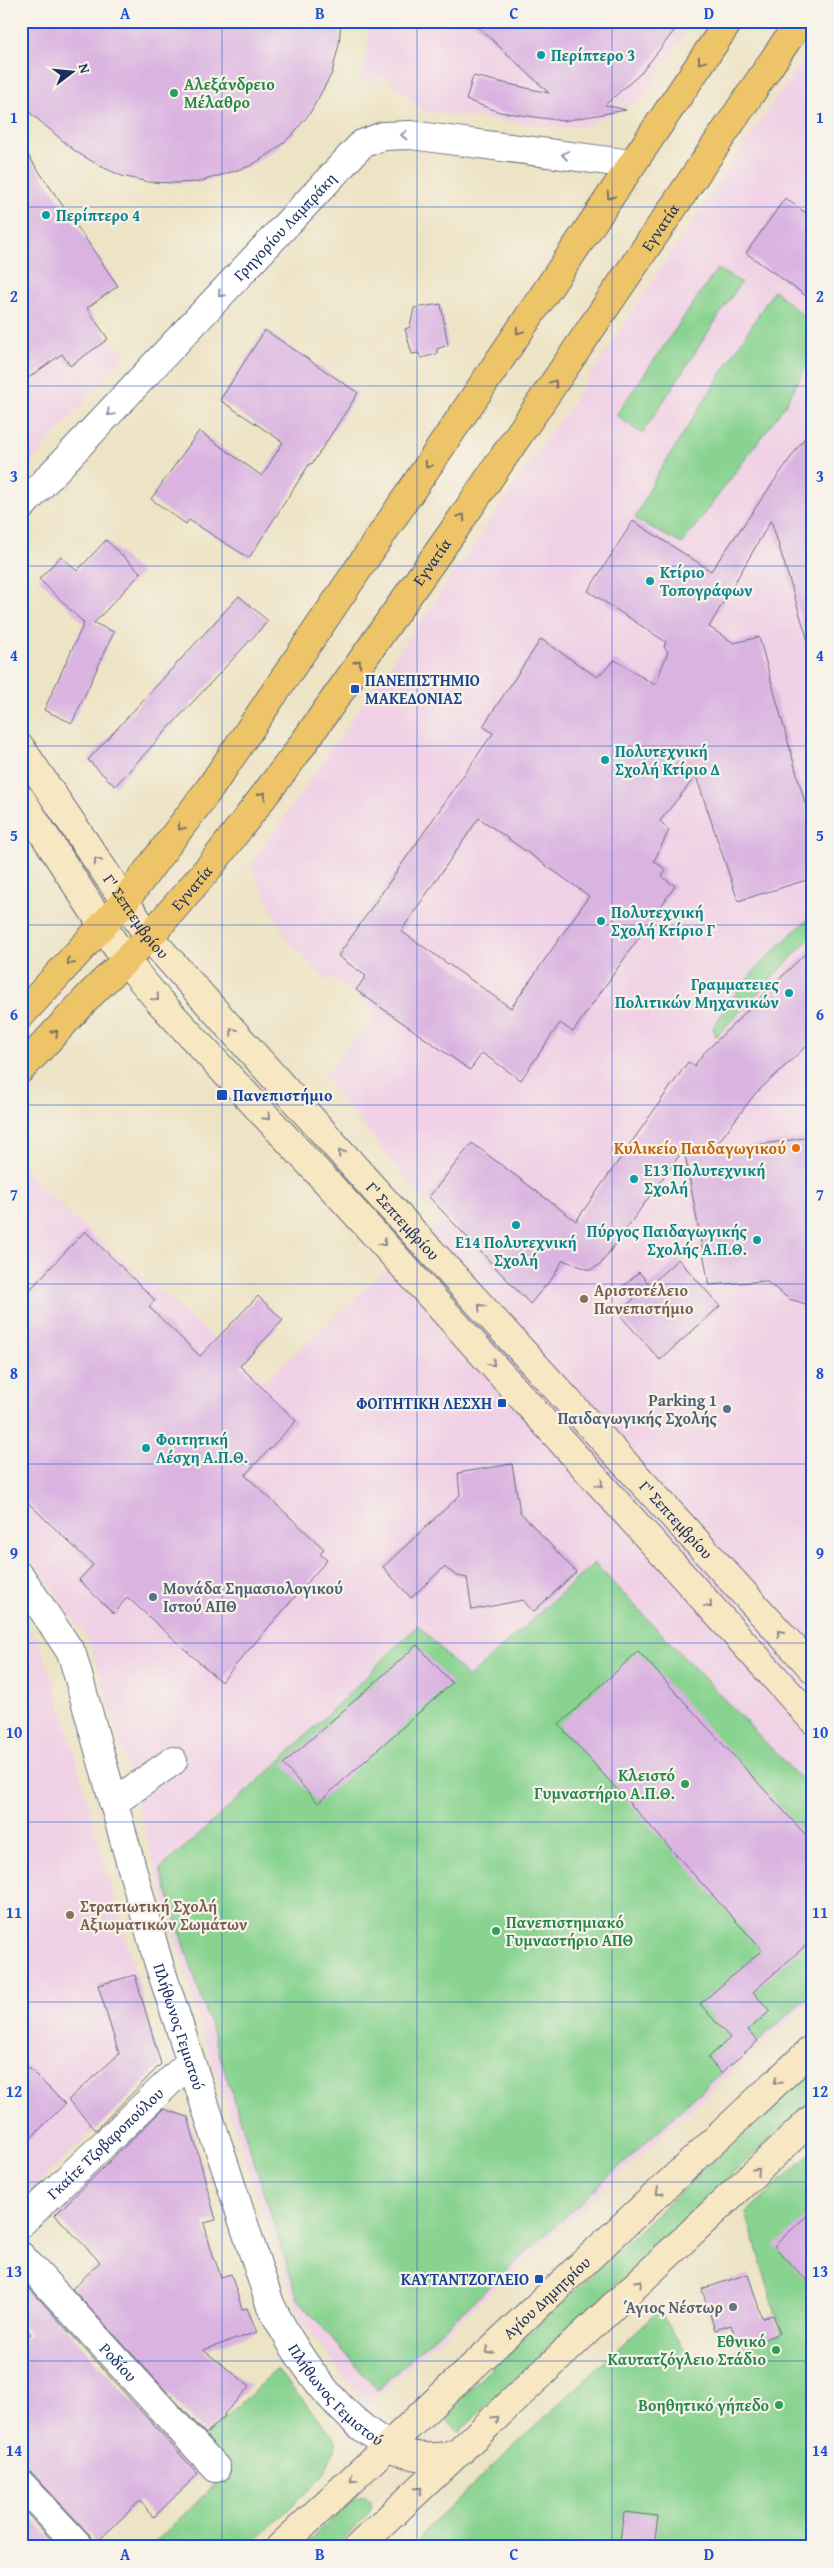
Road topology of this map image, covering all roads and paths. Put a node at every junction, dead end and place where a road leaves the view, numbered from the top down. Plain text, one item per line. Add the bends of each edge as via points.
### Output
1 (729, 21) edge
2 (800, 21) edge
3 (631, 164) junction
4 (21, 507) edge
5 (21, 748) edge
6 (21, 799) edge
7 (124, 902) junction
8 (102, 926) junction
9 (150, 937) junction
10 (125, 960) junction
11 (21, 1015) edge
12 (21, 1068) edge
13 (21, 1577) edge
14 (813, 1670) edge
15 (813, 1720) edge
16 (173, 1761) dead end
17 (113, 1803) junction
18 (813, 2048) edge
19 (190, 2063) junction
20 (813, 2118) edge
21 (21, 2223) edge
22 (21, 2256) edge
23 (389, 2446) junction
24 (460, 2452) junction
25 (216, 2468) dead end
26 (21, 2484) edge
27 (80, 2547) edge
28 (280, 2547) edge
29 (358, 2547) edge

1 -> 3 main road
9 -> 2 main road, Εγνατία via 211,865 293,758 456,527
3 -> 4 street, Γρηγορίου Λαμπράκη via 411,135 383,136 362,144
3 -> 7 main road via 210,788
7 -> 5 main road, Γ' Σεπτεμβρίου
6 - 8 main road, Γ' Σεπτεμβρίου
7 - 8 main road
7 - 9 main road, Γ' Σεπτεμβρίου
8 - 10 main road, Γ' Σεπτεμβρίου
8 -> 11 main road
9 - 10 main road, Εγνατία
14 -> 9 main road, Γ' Σεπτεμβρίου via 386,1202
12 -> 10 main road, Εγνατία
10 -> 15 main road, Γ' Σεπτεμβρίου via 158,1001 350,1206
13 - 17 street, Πλήθωνος Γεμιστού via 72,1654
16 - 17 street
17 - 19 street, Πλήθωνος Γεμιστού
18 -> 23 main road, Αγίου Δημητρίου
19 - 21 street, Γκαίτε Τζοβαροπούλου
19 - 23 street, Πλήθωνος Γεμιστού via 256,2268 278,2322 301,2360 337,2403 365,2430
24 -> 20 main road
22 - 25 street, Ροδίου
23 - 24 main road via 417,2456
23 -> 28 main road, Αγίου Δημητρίου
29 -> 24 main road
26 - 27 street

